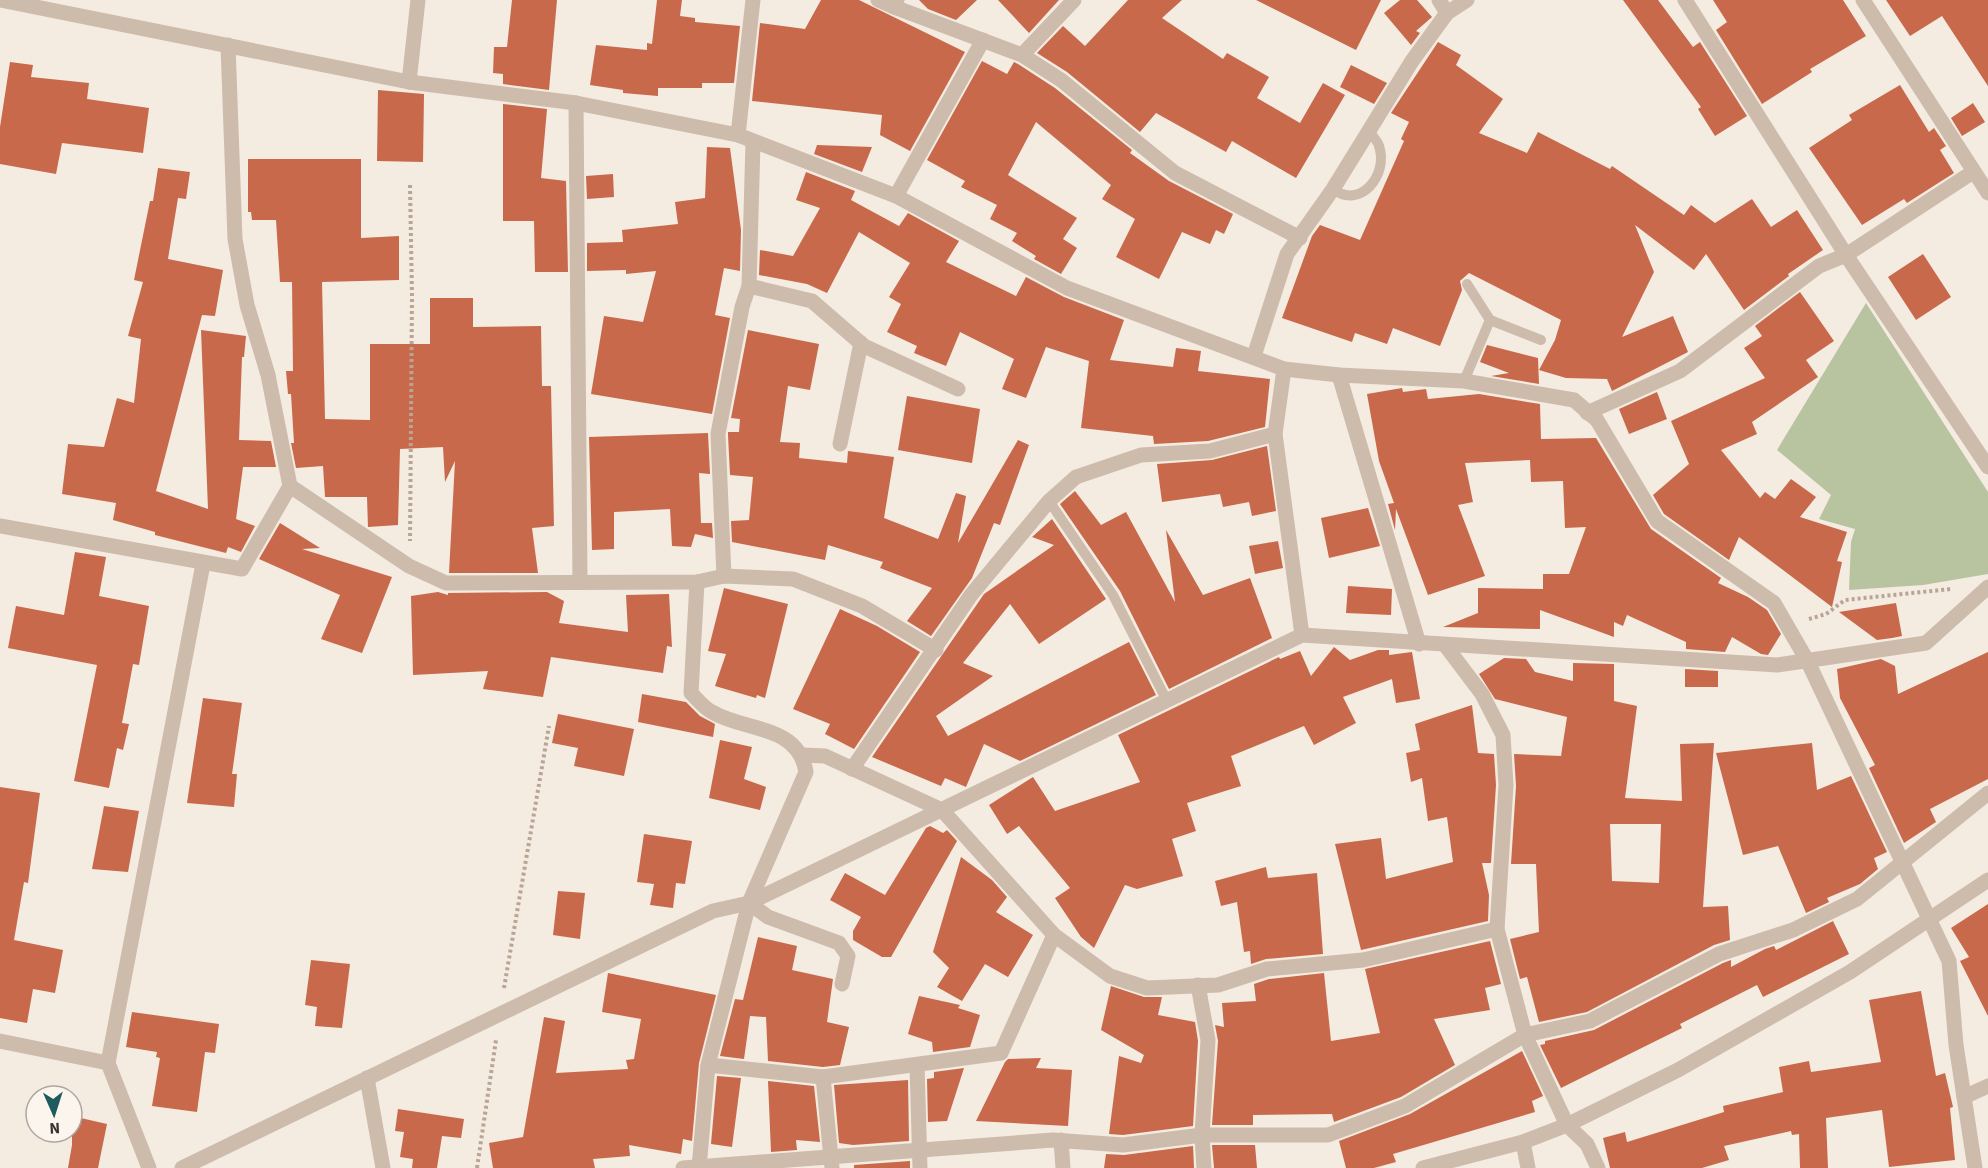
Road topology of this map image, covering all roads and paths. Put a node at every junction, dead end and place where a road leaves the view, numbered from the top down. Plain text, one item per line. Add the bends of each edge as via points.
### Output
1 (1, 0) edge
2 (418, 0) edge
3 (753, 0) edge
4 (878, 0) edge
5 (1074, 0) edge
6 (1467, 0) edge
7 (1685, 0) edge
8 (1863, 0) edge
9 (895, 3) edge
10 (1443, 6) edge
11 (983, 40) junction
12 (228, 45) junction
13 (1022, 55) junction
14 (409, 82) junction
15 (576, 103) junction
16 (1369, 131) junction
17 (738, 135) junction
18 (753, 142) junction
19 (1973, 172) junction
20 (410, 185) dead end
21 (1333, 189) junction
22 (1988, 193) edge
23 (896, 196) junction
24 (1300, 238) junction
25 (1846, 255) junction
26 (1467, 284) dead end
27 (749, 286) junction
28 (1490, 320) junction
29 (1541, 340) dead end
30 (861, 343) junction
31 (1254, 356) junction
32 (1284, 369) junction
33 (1339, 375) junction
34 (1464, 381) junction
35 (958, 388) dead end
36 (1587, 413) junction
37 (1275, 434) junction
38 (840, 444) dead end
39 (1988, 467) edge
40 (290, 486) junction
41 (1049, 501) junction
42 (0, 526) edge
43 (203, 564) junction
44 (409, 566) junction
45 (724, 576) junction
46 (580, 582) junction
47 (697, 582) junction
48 (1988, 587) edge
49 (1787, 626) junction
50 (1302, 635) junction
51 (1419, 644) junction
52 (1445, 645) junction
53 (936, 650) junction
54 (1808, 662) junction
55 (1167, 701) junction
56 (549, 726) dead end
57 (803, 755) junction
58 (852, 769) junction
59 (1988, 793) edge
60 (942, 810) junction
61 (1902, 863) junction
62 (1988, 880) edge
63 (749, 903) junction
64 (1929, 918) junction
65 (1497, 929) junction
66 (1054, 935) junction
67 (842, 984) dead end
68 (1198, 986) junction
69 (499, 1017) junction
70 (1525, 1035) junction
71 (0, 1041) edge
72 (108, 1063) junction
73 (708, 1065) junction
74 (917, 1065) junction
75 (823, 1077) junction
76 (367, 1078) junction
77 (1988, 1086) edge
78 (1964, 1097) junction
79 (1567, 1125) junction
80 (1202, 1135) junction
81 (1061, 1140) junction
82 (1523, 1142) junction
83 (921, 1149) junction
84 (831, 1162) edge
85 (699, 1167) edge
86 (149, 1168) edge
87 (182, 1168) edge
88 (383, 1168) edge
89 (477, 1168) edge
90 (684, 1168) edge
91 (920, 1168) edge
92 (1063, 1168) edge
93 (1204, 1168) edge
94 (1423, 1168) edge
95 (1528, 1168) edge
96 (1598, 1168) edge
97 (1975, 1168) edge

1 - 12 street
2 - 14 street
3 - 17 street
4 - 9 street
5 - 13 street
6 - 10 street
7 - 25 street
8 - 19 street
9 - 11 street
10 - 16 street
11 - 13 street
11 - 23 street
12 - 14 street
12 - 40 street via 235,239
13 - 24 street via 1061,80 1175,173
14 - 15 street
15 - 17 street
15 - 46 street
16 - 21 street
16 - 21 lane via 1379,144 1381,155 1373,184 1352,197
17 - 18 street
18 - 23 street
18 - 27 street
19 - 22 street
19 - 25 street
20 - 44 path
21 - 24 street
23 - 31 street via 1067,288
24 - 31 street via 1287,254
25 - 36 street via 1819,266 1680,371
25 - 39 street
26 - 28 lane
27 - 30 street via 812,301
27 - 45 street via 718,434
28 - 29 lane
28 - 34 lane
30 - 35 street
30 - 38 street
31 - 32 street
32 - 33 street
32 - 37 street
33 - 34 street
33 - 51 street
34 - 36 street via 1574,400
36 - 49 street via 1597,420 1657,521 1774,603
37 - 41 street via 1210,451 1141,455 1076,477
37 - 50 street
40 - 43 street via 242,569
40 - 44 street
41 - 53 street via 971,596
41 - 55 lane via 1113,595
42 - 43 street
43 - 72 street
44 - 46 street via 446,583
45 - 47 street
45 - 53 street via 793,579 862,606
46 - 47 street
47 - 57 street via 691,693 711,712 786,738
48 - 49 path via 1845,600 1826,615
48 - 54 street via 1926,643
49 - 54 street
50 - 51 street
50 - 55 street
51 - 52 street
52 - 54 street via 1777,665
52 - 65 street via 1482,694 1503,735 1506,785
53 - 58 street
54 - 61 street
55 - 60 street
56 - 69 path
57 - 58 street via 825,756
57 - 63 street via 806,772
58 - 60 street
59 - 61 street
60 - 63 street
60 - 66 street
61 - 64 street
61 - 70 street via 1857,899 1793,930 1719,954 1590,1021
62 - 64 street
63 - 67 street via 768,917 839,943 848,956
63 - 69 street via 713,911
63 - 73 street
64 - 78 street via 1949,961
64 - 79 street via 1850,972 1678,1070
65 - 68 street via 1363,960 1267,969 1218,985
65 - 70 street
66 - 68 street via 1110,976 1147,988
66 - 74 street via 1001,1053
68 - 80 street via 1208,1040
69 - 76 street
69 - 89 path
70 - 79 street
70 - 80 street via 1406,1106 1328,1135
71 - 72 street
72 - 86 street
73 - 75 street
73 - 85 street
74 - 75 street
74 - 83 street
75 - 84 street
76 - 87 street
76 - 88 street
77 - 78 street
78 - 97 street
79 - 82 street
79 - 96 street via 1587,1144
80 - 81 street via 1123,1145
80 - 93 street
81 - 83 street
81 - 92 street
82 - 94 street
82 - 95 street
83 - 84 street
83 - 91 street
84 - 85 street
85 - 90 street

